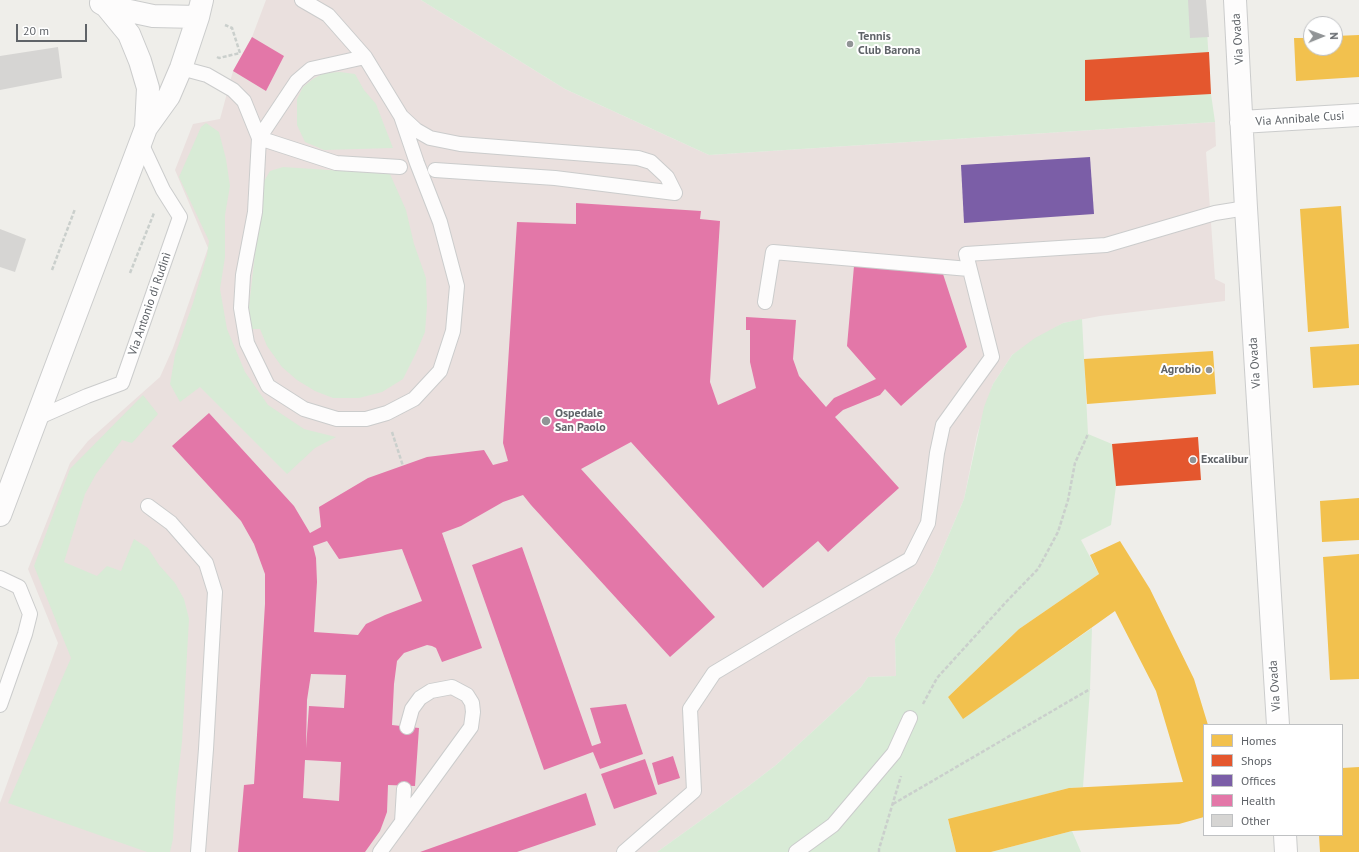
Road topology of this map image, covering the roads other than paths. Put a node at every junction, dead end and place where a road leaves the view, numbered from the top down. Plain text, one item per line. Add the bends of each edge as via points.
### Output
1 (302, 0) edge
2 (1235, 0) edge
3 (101, 3) edge
4 (200, 9) edge
5 (365, 57) junction
6 (181, 68) junction
7 (1359, 115) edge
8 (401, 116) junction
9 (1241, 122) junction
10 (144, 135) junction
11 (260, 138) junction
12 (400, 167) dead end
13 (435, 170) dead end
14 (1246, 208) junction
15 (969, 268) junction
16 (765, 302) dead end
17 (36, 418) junction
18 (148, 506) dead end
19 (0, 515) edge
20 (0, 578) edge
21 (0, 705) edge
22 (910, 718) dead end
23 (1278, 724) edge
24 (407, 727) dead end
25 (404, 789) dead end
26 (402, 822) junction
27 (1284, 836) edge
28 (198, 852) edge
29 (380, 852) edge
30 (624, 852) edge
31 (796, 852) edge
32 (1286, 852) edge

1 - 5 lane via 328,15
2 - 9 street, Via Ovada
3 - 4 street, Via Antonio di Rudinì via 153,16
3 - 10 street, Via Antonio di Rudinì via 129,34 140,61 148,88
4 - 6 street, Via Antonio di Rudinì
5 - 8 lane
5 - 11 lane via 311,69 297,81
6 - 10 street, Via Antonio di Rudinì via 169,96
6 - 11 lane via 207,75 233,90 244,101
7 - 9 street, Via Annibale Cusi
8 - 11 lane via 440,222 457,286 453,331 440,371 414,399 366,419 337,419 304,409 268,386 247,343 241,308 243,275 255,212
8 - 13 lane via 416,130 430,138 460,144 638,158 651,162 667,177 675,193 555,178
9 - 14 street, Via Ovada
10 - 17 street, Via Antonio di Rudinì
10 - 17 lane, Via Antonio di Rudinì via 162,187 180,217 122,383
11 - 12 lane via 336,163
14 - 15 lane via 1215,212 1106,245 966,254
14 - 23 street, Via Ovada
15 - 16 lane via 773,252
15 - 30 lane via 992,357 943,425 928,523 910,559 714,673 690,709 694,791
17 - 19 street, Via Antonio di Rudinì
18 - 28 lane via 171,523 206,563 215,592
20 - 21 lane via 19,587 30,614
22 - 31 lane via 894,753 833,825
24 - 26 lane via 412,709 420,698 431,691 452,687 467,695 472,703 471,727
25 - 26 lane
26 - 29 lane
27 - 32 street

